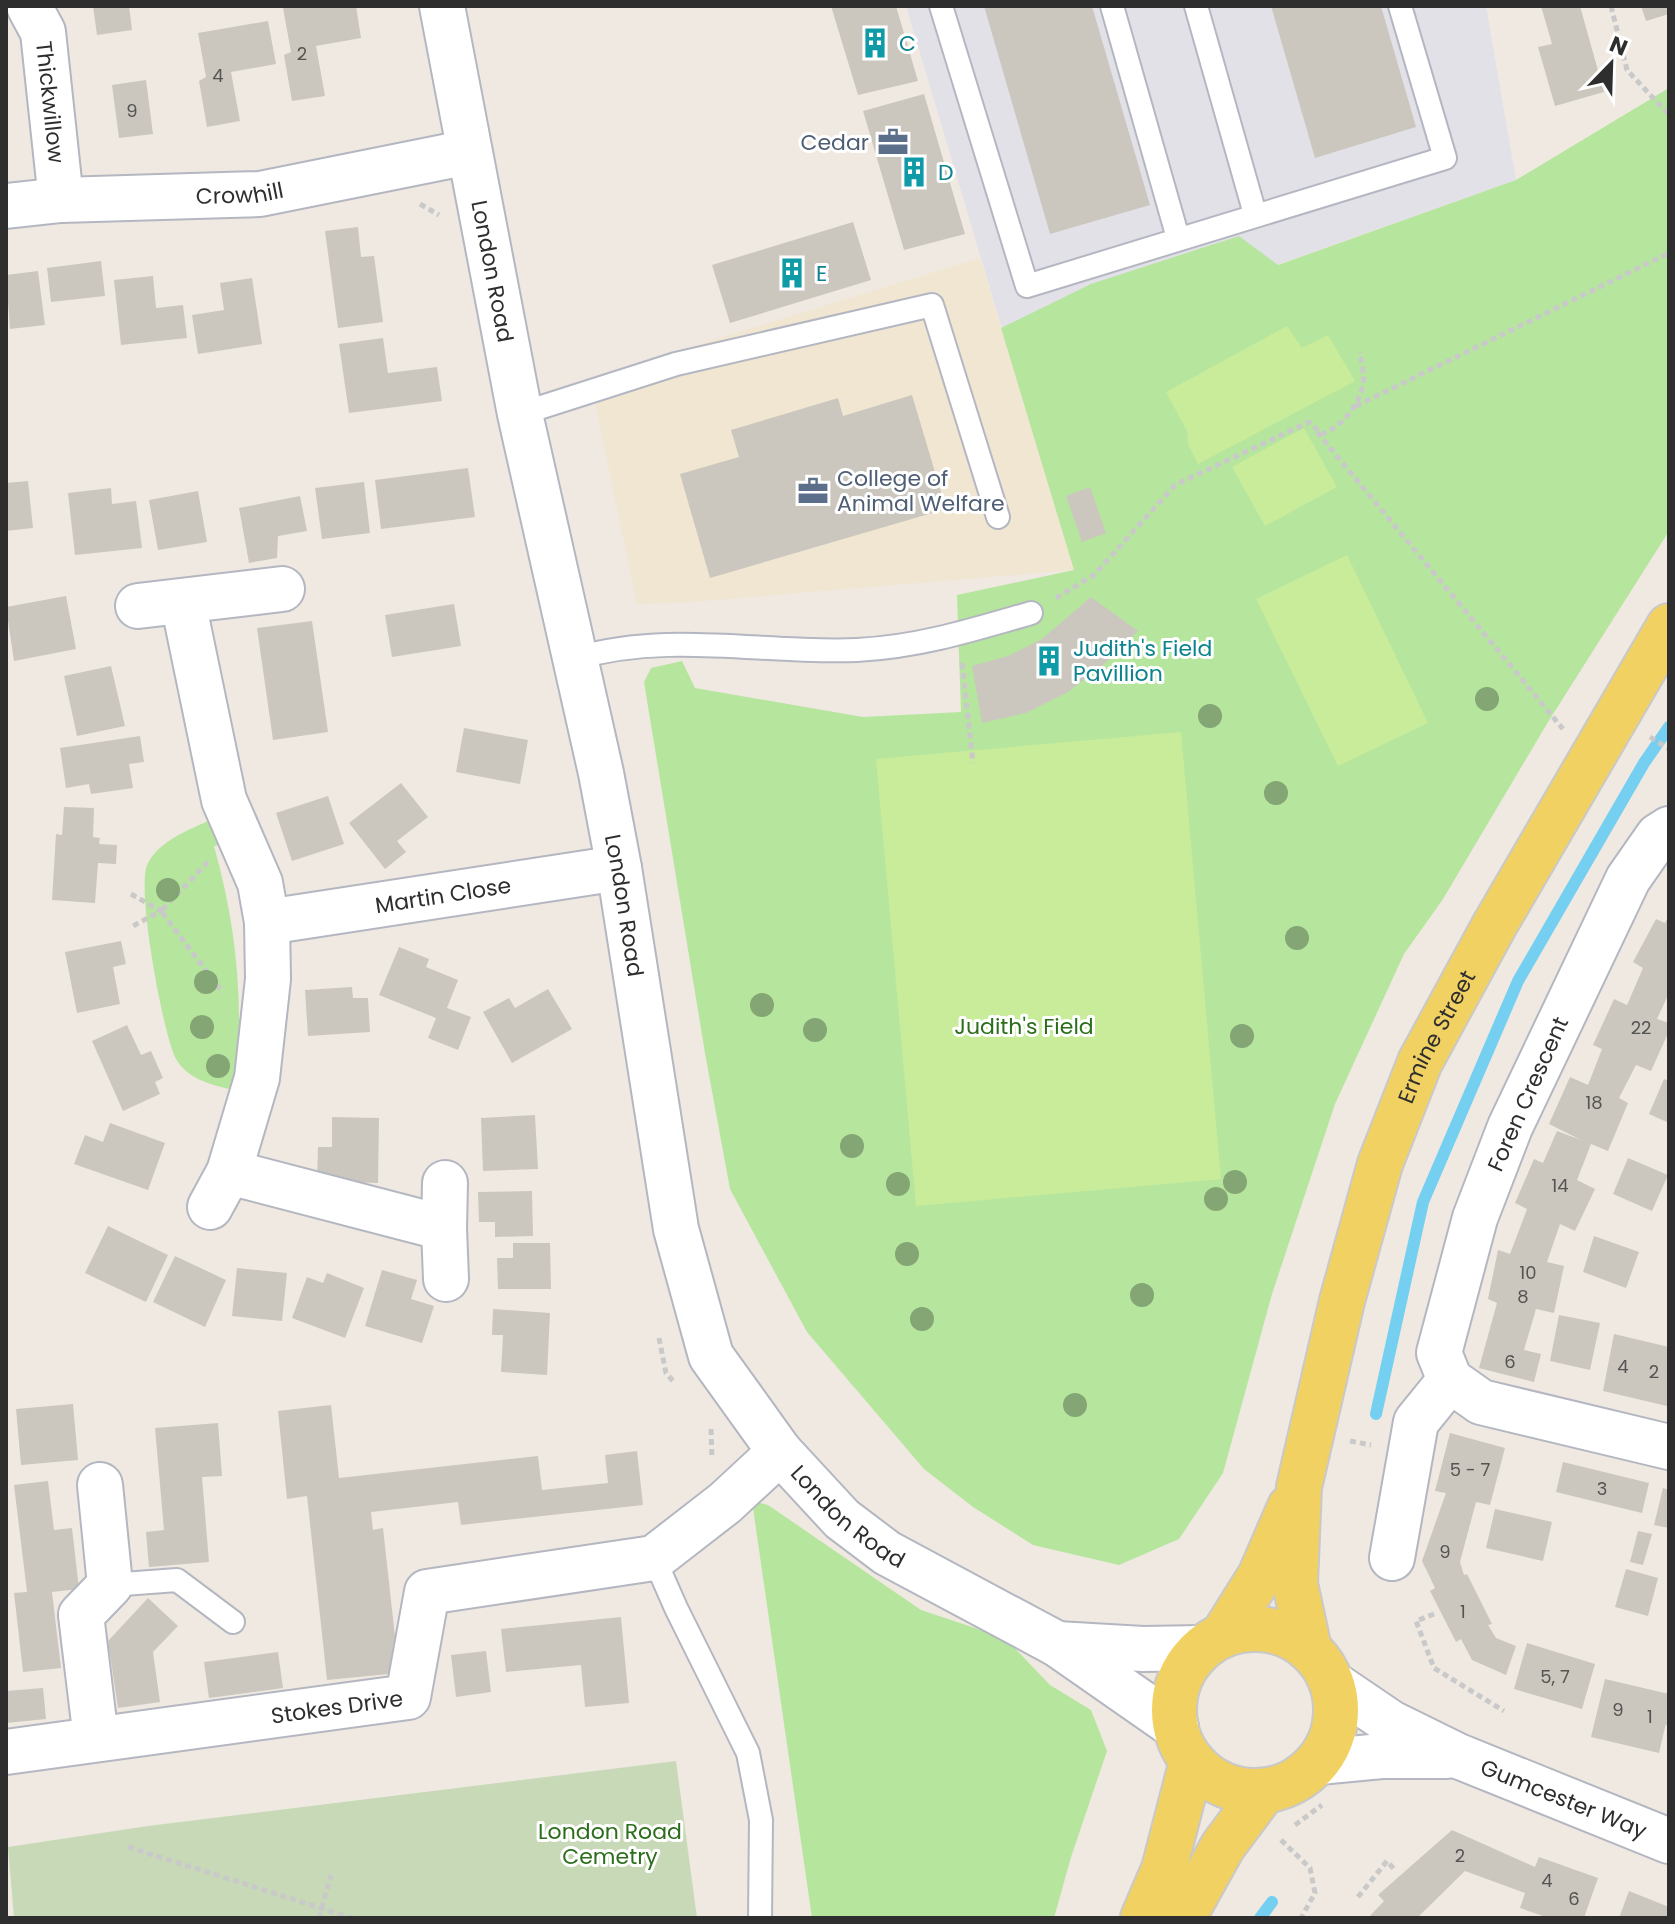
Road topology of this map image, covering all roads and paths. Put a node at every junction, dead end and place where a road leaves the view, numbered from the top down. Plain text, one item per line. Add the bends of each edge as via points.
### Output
1 (29, 6) edge
2 (442, 6) edge
3 (941, 6) edge
4 (1112, 6) edge
5 (1196, 6) edge
6 (1400, 6) edge
7 (1611, 6) edge
8 (1669, 115) edge
9 (469, 152) junction
10 (61, 200) junction
11 (6, 206) edge
12 (1255, 214) junction
13 (1178, 238) junction
14 (1669, 253) edge
15 (1360, 352) dead end
16 (1355, 406) junction
17 (520, 414) junction
18 (1309, 422) junction
19 (998, 517) dead end
20 (282, 589) dead end
21 (183, 602) junction
22 (138, 606) dead end
23 (1031, 613) joint
24 (1669, 626) edge
25 (959, 634) junction
26 (577, 658) junction
27 (1552, 716) dead end
28 (1651, 738) dead end
29 (1668, 749) edge
30 (973, 763) dead end
31 (1669, 829) edge
32 (243, 842) junction
33 (619, 868) junction
34 (131, 894) dead end
35 (161, 911) junction
36 (267, 922) junction
37 (131, 927) dead end
38 (264, 1019) junction
39 (445, 1183) dead end
40 (444, 1228) junction
41 (446, 1279) dead end
42 (1450, 1380) junction
43 (1669, 1447) edge
44 (780, 1452) junction
45 (100, 1485) dead end
46 (1299, 1487) junction
47 (654, 1558) junction
48 (1392, 1558) dead end
49 (110, 1585) junction
50 (1434, 1614) dead end
51 (233, 1622) dead end
52 (1213, 1641) junction
53 (1057, 1644) junction
54 (1321, 1666) junction
55 (1504, 1711) dead end
56 (96, 1739) junction
57 (1184, 1744) junction
58 (6, 1752) edge
59 (1458, 1756) junction
60 (1326, 1780) junction
61 (1264, 1791) junction
62 (1667, 1833) edge
63 (1279, 1839) junction
64 (128, 1847) dead end
65 (1271, 1849) dead end
66 (1395, 1870) dead end
67 (331, 1875) dead end
68 (1358, 1897) dead end
69 (322, 1908) junction
70 (319, 1918) edge
71 (352, 1918) edge
72 (760, 1918) edge
73 (1143, 1918) edge
74 (1183, 1918) edge
75 (1301, 1918) edge

1 - 10 street, Thickwillow via 43,32
2 - 9 street, London Road
3 - 13 lane via 1027,286
4 - 13 lane
5 - 12 lane
6 - 12 lane via 1445,158
7 - 8 path via 1627,70
9 - 10 street, Crowhill via 260,194
9 - 17 street, London Road
10 - 11 street, Crowhill
12 - 13 lane
14 - 16 path
15 - 16 path via 1364,382
16 - 18 path via 1335,429 1322,434
17 - 19 lane via 676,364 932,305
17 - 26 street, London Road
18 - 23 path via 1175,485 1094,575
18 - 27 path
20 - 21 street
21 - 22 street
21 - 32 street via 224,800
23 - 25 lane
24 - 46 main road, Ermine Street via 1420,1062 1380,1164
25 - 26 lane via 857,650 684,644 628,646
25 - 30 path
26 - 33 street, London Road
28 - 29 path
31 - 42 street, Foren Crescent via 1658,836 1628,879 1510,1127 1475,1218 1439,1353
32 - 35 path via 216,853
32 - 36 street via 260,883
33 - 36 street, Martin Close
33 - 44 street, London Road via 680,1243 711,1356
34 - 35 path
35 - 37 path
35 - 38 path via 239,1013
36 - 38 street
38 - 40 street via 257,1078 220,1189
39 - 40 street
40 - 41 street
42 - 43 street via 1481,1402
42 - 48 street via 1416,1422
44 - 47 street, Stokes Drive
44 - 53 street, London Road via 842,1519 887,1553
45 - 49 street
46 - 52 main road, Ermine Street via 1260,1576
46 - 54 main road, Ermine Street via 1295,1584
47 - 56 street, Stokes Drive via 427,1592 408,1697
47 - 72 lane via 748,1753 761,1820
49 - 51 lane via 177,1580
49 - 56 street via 81,1615
50 - 55 path via 1416,1621 1434,1668
52 - 53 street, London Road via 1143,1649
52 - 54 main road via 1245,1629 1268,1630 1290,1636
52 - 57 main road via 1188,1665 1178,1684 1174,1705
53 - 57 street, London Road
54 - 59 street, Gumcester Way via 1391,1723
54 - 60 main road via 1337,1703
56 - 58 street, Stokes Drive
57 - 61 main road via 1207,1775 1244,1791
57 - 73 main road via 1164,1869
59 - 60 street, Gumcester Way via 1382,1756
59 - 62 street, Gumcester Way
60 - 61 main road via 1303,1777
60 - 63 path via 1306,1815
61 - 74 main road via 1223,1846
63 - 65 path
63 - 75 path via 1310,1868 1315,1893
64 - 69 path
66 - 68 path via 1387,1861
67 - 69 path
69 - 70 path
69 - 71 path

